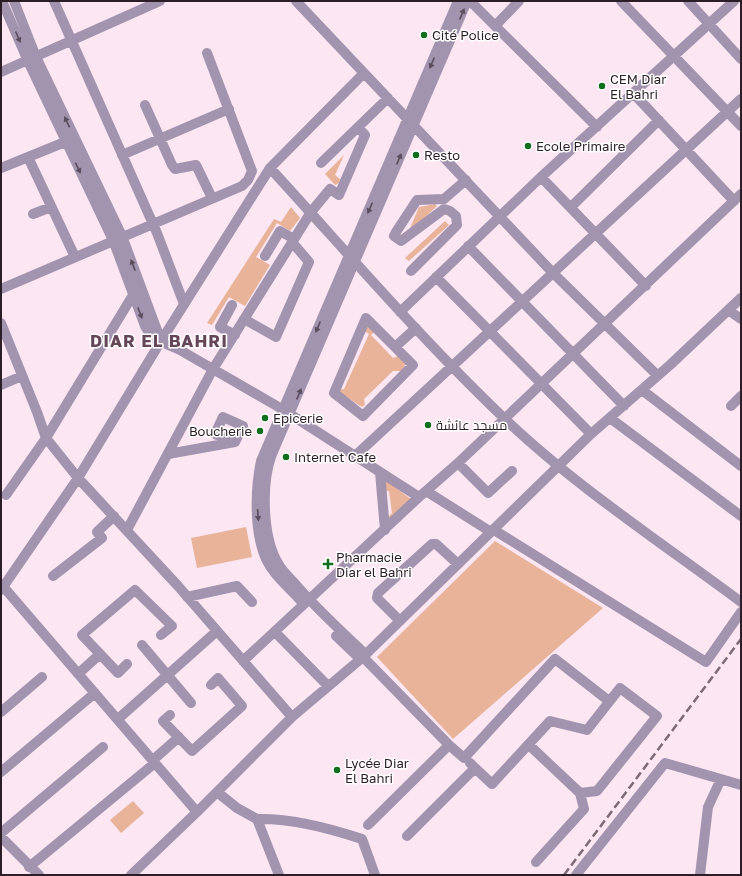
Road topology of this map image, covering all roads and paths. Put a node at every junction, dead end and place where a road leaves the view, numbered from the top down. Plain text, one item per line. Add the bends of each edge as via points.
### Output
1 (2, 1) edge
2 (14, 1) edge
3 (54, 1) edge
4 (160, 1) edge
5 (296, 1) edge
6 (458, 1) edge
7 (468, 1) edge
8 (519, 1) edge
9 (688, 1) edge
10 (734, 1) edge
11 (625, 2) edge
12 (709, 24) junction
13 (495, 26) junction
14 (71, 42) junction
15 (208, 53) dead end
16 (675, 56) junction
17 (32, 59) junction
18 (741, 59) edge
19 (1, 72) edge
20 (364, 72) junction
21 (634, 94) junction
22 (388, 98) junction
23 (741, 98) edge
24 (145, 105) dead end
25 (229, 109) junction
26 (728, 111) junction
27 (659, 120) junction
28 (411, 122) junction
29 (741, 126) edge
30 (358, 127) junction
31 (597, 127) junction
32 (161, 138) junction
33 (66, 142) junction
34 (686, 148) junction
35 (122, 155) junction
36 (28, 157) junction
37 (321, 163) dead end
38 (1, 168) edge
39 (270, 168) junction
40 (541, 177) junction
41 (466, 180) junction
42 (738, 197) edge
43 (212, 198) junction
44 (444, 204) junction
45 (51, 207) junction
46 (571, 207) junction
47 (311, 212) junction
48 (33, 214) dead end
49 (500, 216) junction
50 (152, 223) junction
51 (594, 234) junction
52 (117, 238) junction
53 (293, 241) junction
54 (468, 246) junction
55 (265, 256) dead end
56 (75, 257) junction
57 (353, 258) junction
58 (411, 271) dead end
59 (553, 273) junction
60 (436, 277) junction
61 (646, 286) junction
62 (1, 289) edge
63 (133, 295) junction
64 (741, 298) edge
65 (522, 302) junction
66 (184, 304) junction
67 (232, 305) dead end
68 (728, 310) junction
69 (400, 312) junction
70 (244, 319) junction
71 (741, 319) edge
72 (605, 323) junction
73 (1, 324) edge
74 (416, 328) junction
75 (490, 332) junction
76 (234, 335) junction
77 (161, 341) junction
78 (395, 347) junction
79 (573, 354) junction
80 (452, 367) junction
81 (213, 369) junction
82 (22, 376) junction
83 (657, 376) junction
84 (1, 384) edge
85 (542, 384) junction
86 (642, 390) junction
87 (741, 396) edge
88 (624, 406) junction
89 (731, 406) dead end
90 (286, 411) junction
91 (504, 418) junction
92 (610, 418) junction
93 (591, 434) junction
94 (46, 438) junction
95 (235, 442) dead end
96 (168, 454) junction
97 (354, 456) junction
98 (458, 463) junction
99 (741, 466) edge
100 (559, 467) junction
101 (512, 471) dead end
102 (380, 472) junction
103 (78, 478) junction
104 (422, 494) junction
105 (3, 499) edge
106 (114, 516) junction
107 (741, 516) edge
108 (127, 530) junction
109 (385, 530) junction
110 (492, 531) junction
111 (458, 564) junction
112 (53, 576) dead end
113 (2, 587) edge
114 (187, 597) junction
115 (252, 602) dead end
116 (308, 602) junction
117 (741, 602) edge
118 (741, 612) edge
119 (400, 621) junction
120 (217, 631) junction
121 (275, 632) junction
122 (161, 635) dead end
123 (142, 645) dead end
124 (100, 654) junction
125 (363, 657) junction
126 (243, 661) junction
127 (127, 664) dead end
128 (78, 674) junction
129 (167, 675) junction
130 (42, 677) dead end
131 (210, 684) dead end
132 (328, 686) junction
133 (95, 693) junction
134 (609, 701) junction
135 (191, 703) dead end
136 (1, 712) edge
137 (170, 715) dead end
138 (292, 717) junction
139 (118, 719) junction
140 (179, 737) junction
141 (450, 745) junction
142 (529, 745) junction
143 (103, 747) dead end
144 (464, 758) junction
145 (154, 761) junction
146 (475, 768) junction
147 (1, 772) edge
148 (720, 781) junction
149 (741, 785) edge
150 (217, 792) junction
151 (580, 793) junction
152 (197, 812) junction
153 (257, 819) junction
154 (368, 825) dead end
155 (1, 833) edge
156 (407, 836) dead end
157 (1, 837) edge
158 (536, 862) dead end
159 (29, 867) junction
160 (39, 875) edge
161 (131, 875) edge
162 (279, 875) edge
163 (375, 875) edge
164 (576, 875) edge
165 (700, 875) edge

1 -> 17 street
2 - 17 street
3 - 14 street
4 - 14 street
5 - 20 street
6 -> 28 street
7 - 13 street
28 -> 7 street
8 - 13 street
9 - 12 street
10 - 12 street
11 - 16 street
12 - 16 street
12 - 18 street
13 - 31 street
14 - 17 street
14 - 35 street
15 - 25 street
16 - 21 street
16 - 26 street
17 - 19 street
17 - 33 street
52 -> 17 street
20 - 22 street
20 - 39 street
21 - 27 street
21 - 31 street
22 - 28 street
22 - 30 street
23 - 26 street
24 - 32 street
25 - 32 street
25 - 43 street via 252,171 242,186
26 - 29 street
26 - 34 street
27 - 34 street
27 - 46 street
28 - 41 street
28 - 57 street
30 - 37 street
30 - 47 street via 365,135 339,195 330,189
31 - 40 street
32 - 35 street
32 - 43 street via 176,169 196,165
33 - 36 street
33 -> 52 street
34 - 42 street
34 - 51 street
35 - 50 street
36 - 38 street
36 - 45 street
39 - 47 street
39 - 66 street
40 - 46 street
40 - 49 street
41 - 44 street
41 - 49 street
42 - 61 street
43 - 50 street
44 - 44 street via 401,241 394,236 416,200
44 - 58 street via 456,216 457,225
45 - 48 street
45 - 56 street
46 - 51 street
47 - 53 street
47 - 57 street
49 - 54 street
49 - 59 street
50 - 52 street
50 - 66 street
51 - 59 street
51 - 61 street
52 - 56 street
52 - 63 street
77 -> 52 street
53 - 55 street via 280,231
53 - 70 street
53 - 70 street via 309,262 276,337
54 - 60 street
54 - 65 street
56 - 62 street
57 - 69 street
57 - 90 street
59 - 65 street
59 - 72 street
60 - 69 street
60 - 75 street
61 - 72 street
63 -> 77 street via 152,338
63 - 94 street
64 - 68 street
65 - 75 street
65 - 79 street
66 - 77 street
67 - 76 street via 220,327
68 - 71 street
68 - 83 street
69 - 74 street
70 - 76 street
72 - 79 street
72 - 83 street
73 - 82 street
74 - 78 street
74 - 80 street
75 - 80 street
75 - 85 street
76 - 81 street
77 - 81 street
77 - 103 street
78 - 78 street via 413,365 362,416 334,393 366,318
79 - 85 street
79 - 88 street
80 - 91 street
80 - 97 street
81 - 90 street
81 - 96 street
82 - 84 street
82 - 94 street
83 - 86 street
85 - 91 street
85 - 93 street
86 - 88 street
86 - 99 street
87 - 89 street
88 - 92 street
90 - 97 street
90 - 116 street via 261,461 257,488 258,523 266,559 276,574
91 - 98 street
91 - 100 street
92 - 93 street
92 - 107 street
93 - 100 street
94 - 103 street
94 - 105 street
95 - 96 street
96 - 108 street
97 - 102 street
98 - 101 street via 488,493
98 - 104 street
100 - 110 street
100 - 117 street
102 - 104 street
102 - 109 street
103 - 106 street
103 - 113 street
104 - 109 street
104 - 110 street
106 - 108 street
106 - 112 street via 97,532 102,538
108 - 114 street
109 - 116 street
110 - 111 street
110 - 118 street via 706,662
111 - 119 street
111 - 119 street via 436,544 432,544 378,593 377,598
113 - 128 street
114 - 115 street via 237,586
114 - 120 street
116 - 121 street
116 - 125 street via 358,657
119 - 125 street
120 - 126 street
120 - 129 street
121 - 126 street
121 - 132 street
122 - 124 street via 172,626 136,590 82,635
123 - 129 street
124 - 127 street via 118,673
124 - 128 street
125 - 132 street
125 - 141 street
126 - 138 street
128 - 133 street
129 - 135 street
129 - 139 street
130 - 136 street
131 - 140 street via 218,678 242,706 192,751
132 - 138 street
133 - 139 street
133 - 147 street
134 - 142 street via 587,730 550,721
134 - 144 street via 555,658
134 - 151 street via 620,688 657,716 597,791
137 - 140 street via 163,721
138 - 150 street
139 - 145 street
140 - 145 street
141 - 144 street
141 - 154 street
142 - 146 street via 492,784
142 - 151 street
143 - 155 street
144 - 146 street
145 - 152 street
145 - 159 street
146 - 156 street
148 - 149 street
148 - 164 street via 665,763
148 - 165 street via 708,807
150 - 152 street
150 - 153 street
151 - 158 street via 584,809
152 - 161 street
153 - 162 street
153 - 163 street via 278,818 362,839
157 - 159 street
159 - 160 street

